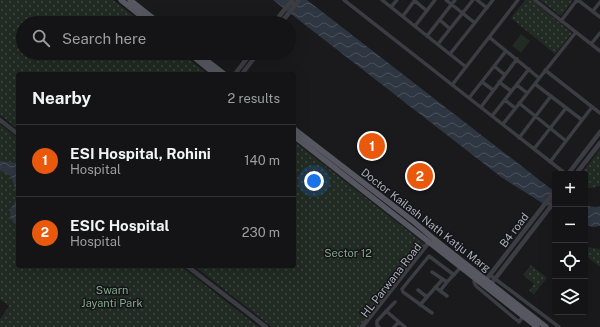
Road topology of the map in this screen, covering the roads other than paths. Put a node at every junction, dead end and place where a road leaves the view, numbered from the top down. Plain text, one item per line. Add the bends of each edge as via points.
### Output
1 (121, 0) edge
2 (130, 0) edge
3 (292, 0) edge
4 (299, 0) edge
5 (344, 0) edge
6 (382, 0) edge
7 (396, 0) edge
8 (415, 0) edge
9 (435, 0) edge
10 (446, 0) edge
11 (455, 0) edge
12 (473, 0) edge
13 (477, 0) edge
14 (493, 0) edge
15 (511, 0) edge
16 (535, 0) edge
17 (578, 0) edge
18 (517, 2) edge
19 (600, 2) edge
20 (452, 4) junction
21 (391, 7) junction
22 (487, 8) junction
23 (427, 11) junction
24 (593, 11) junction
25 (463, 13) junction
26 (141, 16) edge
27 (150, 16) edge
28 (279, 16) edge
29 (286, 16) edge
30 (403, 16) junction
31 (600, 17) edge
32 (440, 20) junction
33 (561, 21) junction
34 (475, 23) junction
35 (415, 26) junction
36 (450, 29) junction
37 (576, 32) junction
38 (600, 33) edge
39 (427, 36) junction
40 (489, 37) junction
41 (438, 44) junction
42 (591, 44) junction
43 (506, 51) junction
44 (600, 51) edge
45 (450, 54) junction
46 (517, 59) junction
47 (197, 60) edge
48 (206, 60) edge
49 (246, 60) edge
50 (253, 60) edge
51 (494, 66) junction
52 (466, 67) junction
53 (529, 69) junction
54 (545, 70) junction
55 (212, 72) edge
56 (221, 72) edge
57 (237, 72) edge
58 (244, 72) edge
59 (505, 75) junction
60 (540, 78) junction
61 (482, 82) junction
62 (499, 82) junction
63 (535, 84) junction
64 (452, 85) junction
65 (517, 85) junction
66 (493, 90) junction
67 (511, 91) junction
68 (528, 93) junction
69 (551, 96) junction
70 (469, 98) junction
71 (505, 100) junction
72 (519, 103) junction
73 (481, 107) junction
74 (592, 107) junction
75 (516, 108) junction
76 (566, 108) junction
77 (600, 113) edge
78 (0, 116) edge
79 (492, 116) junction
80 (536, 116) junction
81 (0, 120) edge
82 (582, 120) junction
83 (503, 124) junction
84 (551, 128) junction
85 (16, 129) edge
86 (296, 131) edge
87 (16, 132) edge
88 (600, 132) edge
89 (296, 137) edge
90 (519, 138) junction
91 (566, 141) junction
92 (600, 143) edge
93 (534, 149) junction
94 (550, 162) junction
95 (563, 171) edge
96 (569, 171) edge
97 (578, 171) edge
98 (552, 195) edge
99 (552, 205) edge
100 (403, 217) junction
101 (430, 243) junction
102 (461, 267) junction
103 (190, 268) edge
104 (195, 268) edge
105 (432, 272) dead end
106 (454, 275) junction
107 (490, 275) junction
108 (495, 279) junction
109 (442, 280) junction
110 (447, 282) junction
111 (489, 282) junction
112 (435, 288) junction
113 (418, 290) dead end
114 (440, 291) junction
115 (447, 296) dead end
116 (427, 297) junction
117 (395, 302) dead end
118 (420, 305) junction
119 (386, 311) junction
120 (432, 313) dead end
121 (398, 322) junction
122 (266, 327) edge
123 (271, 327) edge
124 (365, 327) edge
125 (379, 327) edge
126 (394, 327) edge
127 (405, 327) edge
128 (537, 327) edge
129 (546, 327) edge
130 (559, 327) edge

1 - 26 main road
2 - 27 main road
3 - 28 street
4 - 29 street
5 - 64 street
6 - 21 street
7 - 21 street
8 - 23 street
8 - 30 street
9 - 23 street
10 - 20 street
11 - 20 street
12 - 25 street
13 - 22 street
14 - 22 street
15 - 18 street
16 - 33 street
17 - 24 street
17 - 33 street
18 - 40 street
19 - 24 street
20 - 25 street
20 - 32 street
21 - 30 street
22 - 34 street
23 - 35 street
24 - 31 street
25 - 34 street
25 - 36 street
30 - 35 street
32 - 36 street
32 - 39 street
33 - 37 street
34 - 45 street
35 - 39 street
36 - 41 street
37 - 42 street
37 - 54 street
38 - 42 street
39 - 41 street
40 - 43 street
40 - 52 street
41 - 45 street
42 - 44 street
43 - 46 street
43 - 51 street
45 - 52 street
46 - 53 street
46 - 59 street
47 - 55 main road
48 - 56 main road
49 - 57 street
50 - 58 street
51 - 59 street
51 - 61 street
52 - 64 street
53 - 60 street
53 - 65 street
54 - 60 street
54 - 74 street
59 - 62 street
60 - 63 street
61 - 66 street
61 - 70 street
62 - 66 street
62 - 67 street
63 - 68 street
63 - 69 street
64 - 70 street
65 - 67 street
65 - 68 street
66 - 73 street
67 - 71 street
68 - 72 street
69 - 76 street
69 - 80 street
70 - 73 street
71 - 75 street
71 - 79 street
72 - 75 street
72 - 80 street
73 - 79 street
74 - 77 street
74 - 82 street
75 - 83 street
76 - 82 street
76 - 84 street
78 - 85 street
79 - 83 street
80 - 84 street
80 - 90 street
81 - 87 street
82 - 91 street
83 - 90 street
84 - 91 street
84 - 93 street
86 - 100 main road, Doctor Kailash Nath Katju Marg
88 - 96 street
89 - 100 main road, Doctor Kailash Nath Katju Marg
90 - 93 street
91 - 94 street
92 - 97 street
93 - 94 street
94 - 95 street
98 - 107 street, B4 road
99 - 108 street, B4 road
100 - 101 main road, Doctor Kailash Nath Katju Marg
100 - 111 main road, Doctor Kailash Nath Katju Marg
101 - 102 main road, Doctor Kailash Nath Katju Marg
101 - 124 street, HL Parwana Road
102 - 106 street
102 - 128 main road, Doctor Kailash Nath Katju Marg
103 - 122 street
104 - 123 street
105 - 109 street
106 - 110 street
106 - 118 street via 429,256 402,291
107 - 108 street
107 - 111 street, B4 road
108 - 111 street, B4 road
108 - 130 street
109 - 110 street
109 - 112 street
110 - 114 street
111 - 129 main road, Doctor Kailash Nath Katju Marg
112 - 114 street
112 - 116 street
113 - 116 street
114 - 115 street
116 - 118 street
117 - 119 street
118 - 120 street
119 - 121 street
119 - 125 street via 377,321
121 - 126 street
121 - 127 street

